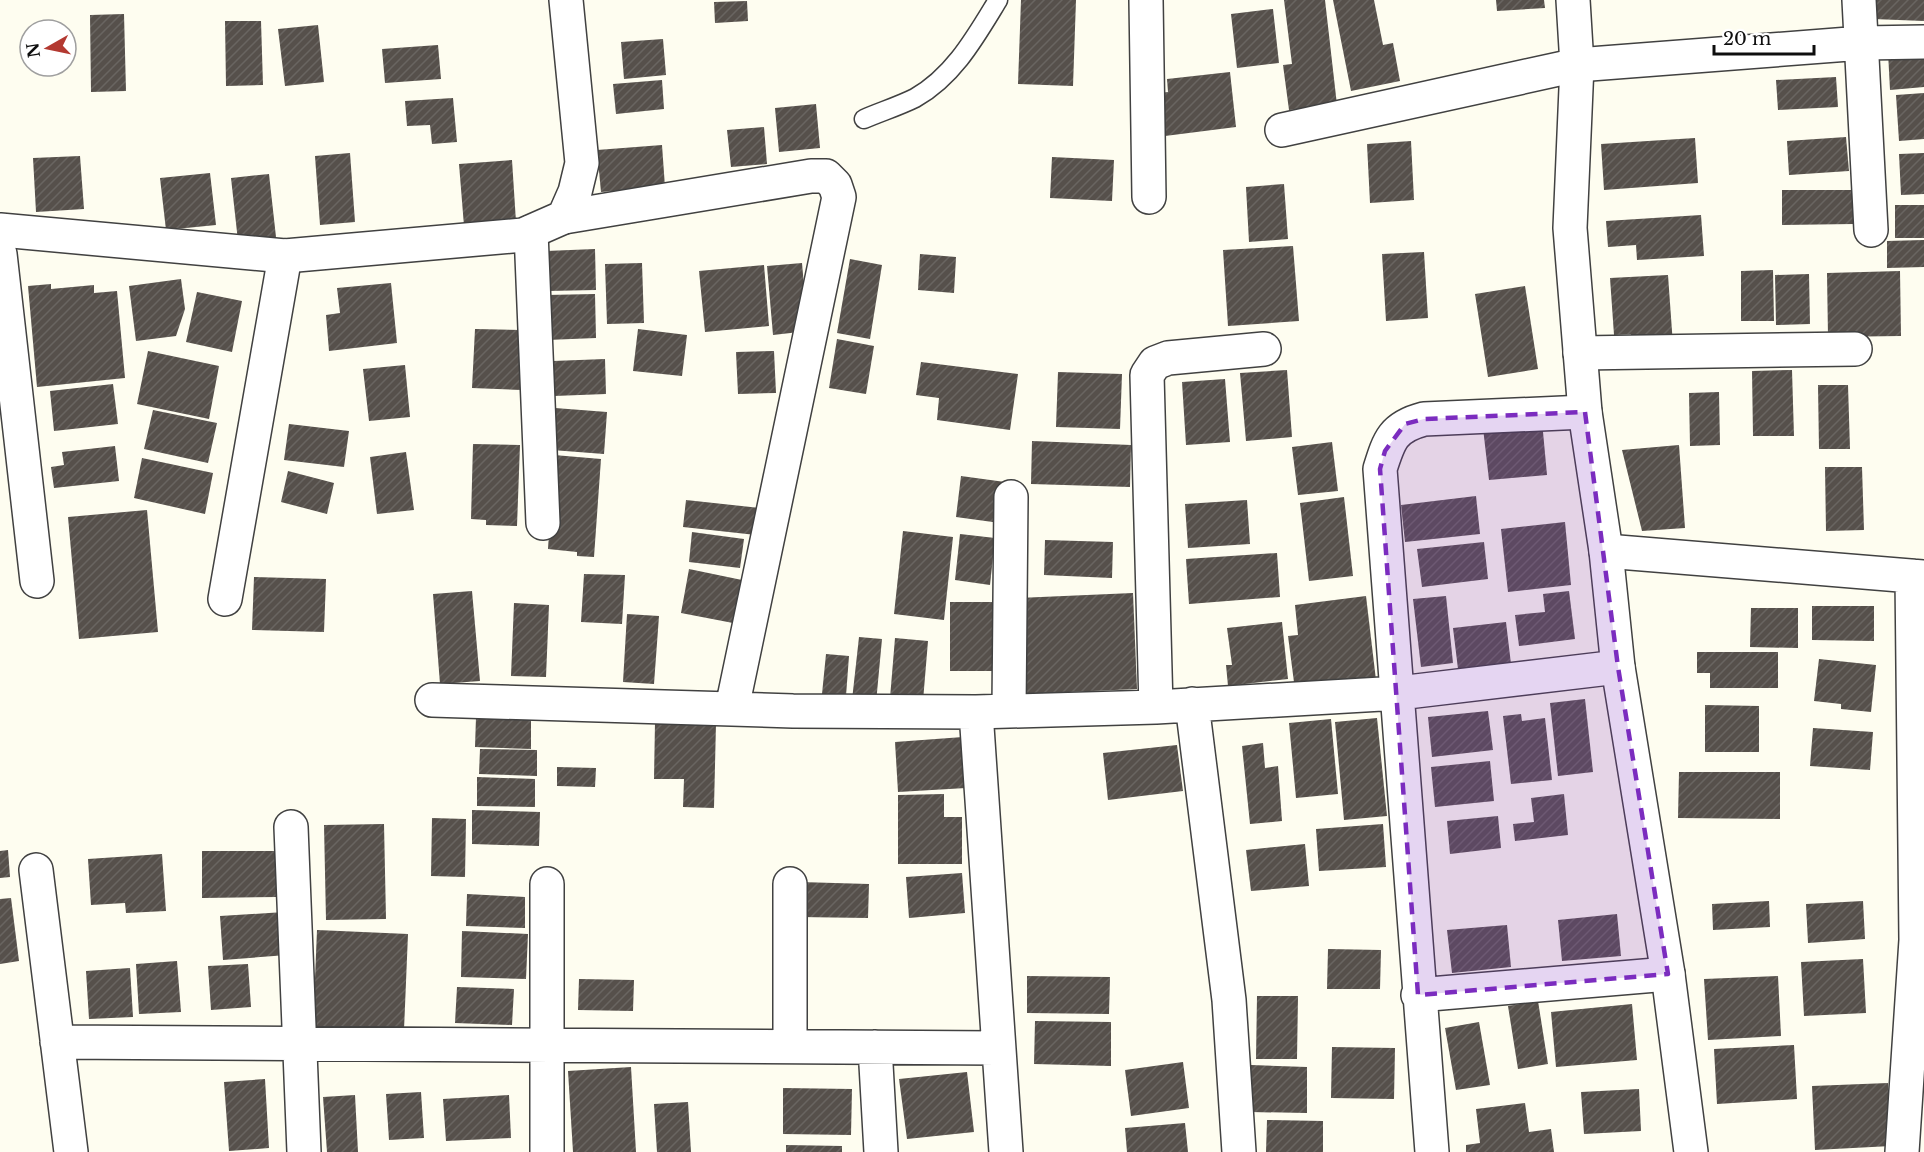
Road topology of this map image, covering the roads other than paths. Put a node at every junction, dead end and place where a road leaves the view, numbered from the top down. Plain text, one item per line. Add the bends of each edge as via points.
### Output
1 (566, 0) edge
2 (998, 0) edge
3 (1146, 0) edge
4 (1573, 0) edge
5 (1859, 0) edge
6 (1924, 42) edge
7 (1862, 43) junction
8 (1577, 65) junction
9 (864, 119) dead end
10 (1282, 130) dead end
11 (1149, 197) dead end
12 (564, 217) junction
13 (0, 230) edge
14 (1871, 230) dead end
15 (531, 232) junction
16 (0, 254) edge
17 (285, 256) junction
18 (1264, 348) dead end
19 (1855, 349) dead end
20 (1580, 352) junction
21 (1585, 412) junction
22 (1011, 497) dead end
23 (543, 523) dead end
24 (1606, 551) junction
25 (1918, 577) edge
26 (37, 581) dead end
27 (225, 599) dead end
28 (1618, 667) junction
29 (1399, 693) junction
30 (432, 700) dead end
31 (1192, 704) junction
32 (1156, 707) junction
33 (732, 708) junction
34 (1009, 710) junction
35 (975, 712) junction
36 (291, 827) dead end
37 (36, 870) dead end
38 (547, 884) dead end
39 (790, 884) dead end
40 (1920, 940) edge
41 (1668, 974) junction
42 (1418, 996) junction
43 (57, 1042) junction
44 (300, 1043) junction
45 (546, 1043) junction
46 (790, 1046) junction
47 (875, 1047) junction
48 (997, 1048) junction
49 (70, 1152) edge
50 (304, 1152) edge
51 (547, 1152) edge
52 (881, 1152) edge
53 (1006, 1152) edge
54 (1239, 1152) edge
55 (1432, 1152) edge
56 (1691, 1152) edge
57 (1902, 1152) edge

1 - 12 street via 582,163
2 - 9 lane via 966,52 942,76 916,97
3 - 11 street
4 - 8 street
5 - 7 street
6 - 7 street
7 - 8 street
7 - 14 street
8 - 10 street
8 - 20 street via 1570,228
12 - 15 street
12 - 33 street via 811,176 826,176 835,185 839,197
13 - 17 street
15 - 17 street
15 - 23 street
16 - 26 street
17 - 27 street
18 - 32 street via 1168,358 1155,363 1147,375
19 - 20 street
20 - 21 street
21 - 24 street
21 - 29 street via 1424,419 1405,424 1394,435 1380,469
22 - 34 street
24 - 25 street
24 - 28 street
25 - 40 street
28 - 29 street
28 - 41 street
29 - 31 street
29 - 42 street
30 - 33 street
31 - 32 street
31 - 54 street via 1228,1000
32 - 34 street
33 - 35 street
34 - 35 street
35 - 48 street
36 - 44 street
37 - 43 street
38 - 45 street
39 - 46 street
40 - 57 street
41 - 42 street
41 - 56 street
42 - 55 street
43 - 44 street
43 - 49 street
44 - 45 street
44 - 50 street
45 - 46 street
45 - 51 street
46 - 47 street
47 - 48 street
47 - 52 street
48 - 53 street

